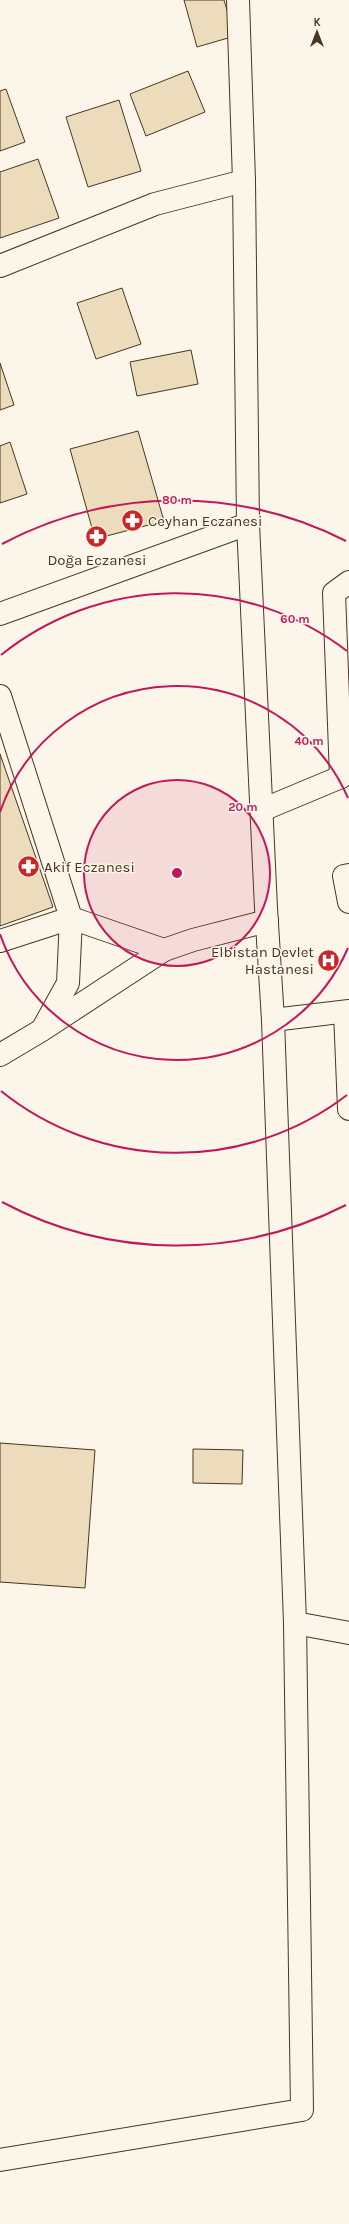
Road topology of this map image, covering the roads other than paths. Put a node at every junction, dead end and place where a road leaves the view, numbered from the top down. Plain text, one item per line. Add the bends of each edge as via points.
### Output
1 (238, 0) edge
2 (244, 182) junction
3 (0, 266) edge
4 (248, 524) junction
5 (349, 582) edge
6 (0, 614) edge
7 (343, 662) edge
8 (0, 696) edge
9 (345, 774) edge
10 (262, 810) junction
11 (349, 875) edge
12 (349, 902) edge
13 (71, 918) junction
14 (267, 922) junction
15 (0, 941) edge
16 (164, 950) junction
17 (347, 1011) edge
18 (274, 1020) junction
19 (42, 1030) junction
20 (0, 1055) edge
21 (349, 1096) edge
22 (295, 1623) junction
23 (349, 1633) edge
24 (0, 2160) edge

1 - 2 street
2 - 3 street via 155,204
2 - 4 street
4 - 6 street
4 - 10 street
5 - 7 street via 334,593
7 - 9 street
8 - 13 street
9 - 10 street
10 - 14 street
11 - 12 street via 344,876
13 - 15 street
13 - 16 street
13 - 19 street via 68,983
14 - 16 street via 193,940
14 - 18 street
16 - 19 street
17 - 18 street
17 - 21 street
18 - 22 street
19 - 20 street
22 - 23 street
22 - 24 street via 302,2110

